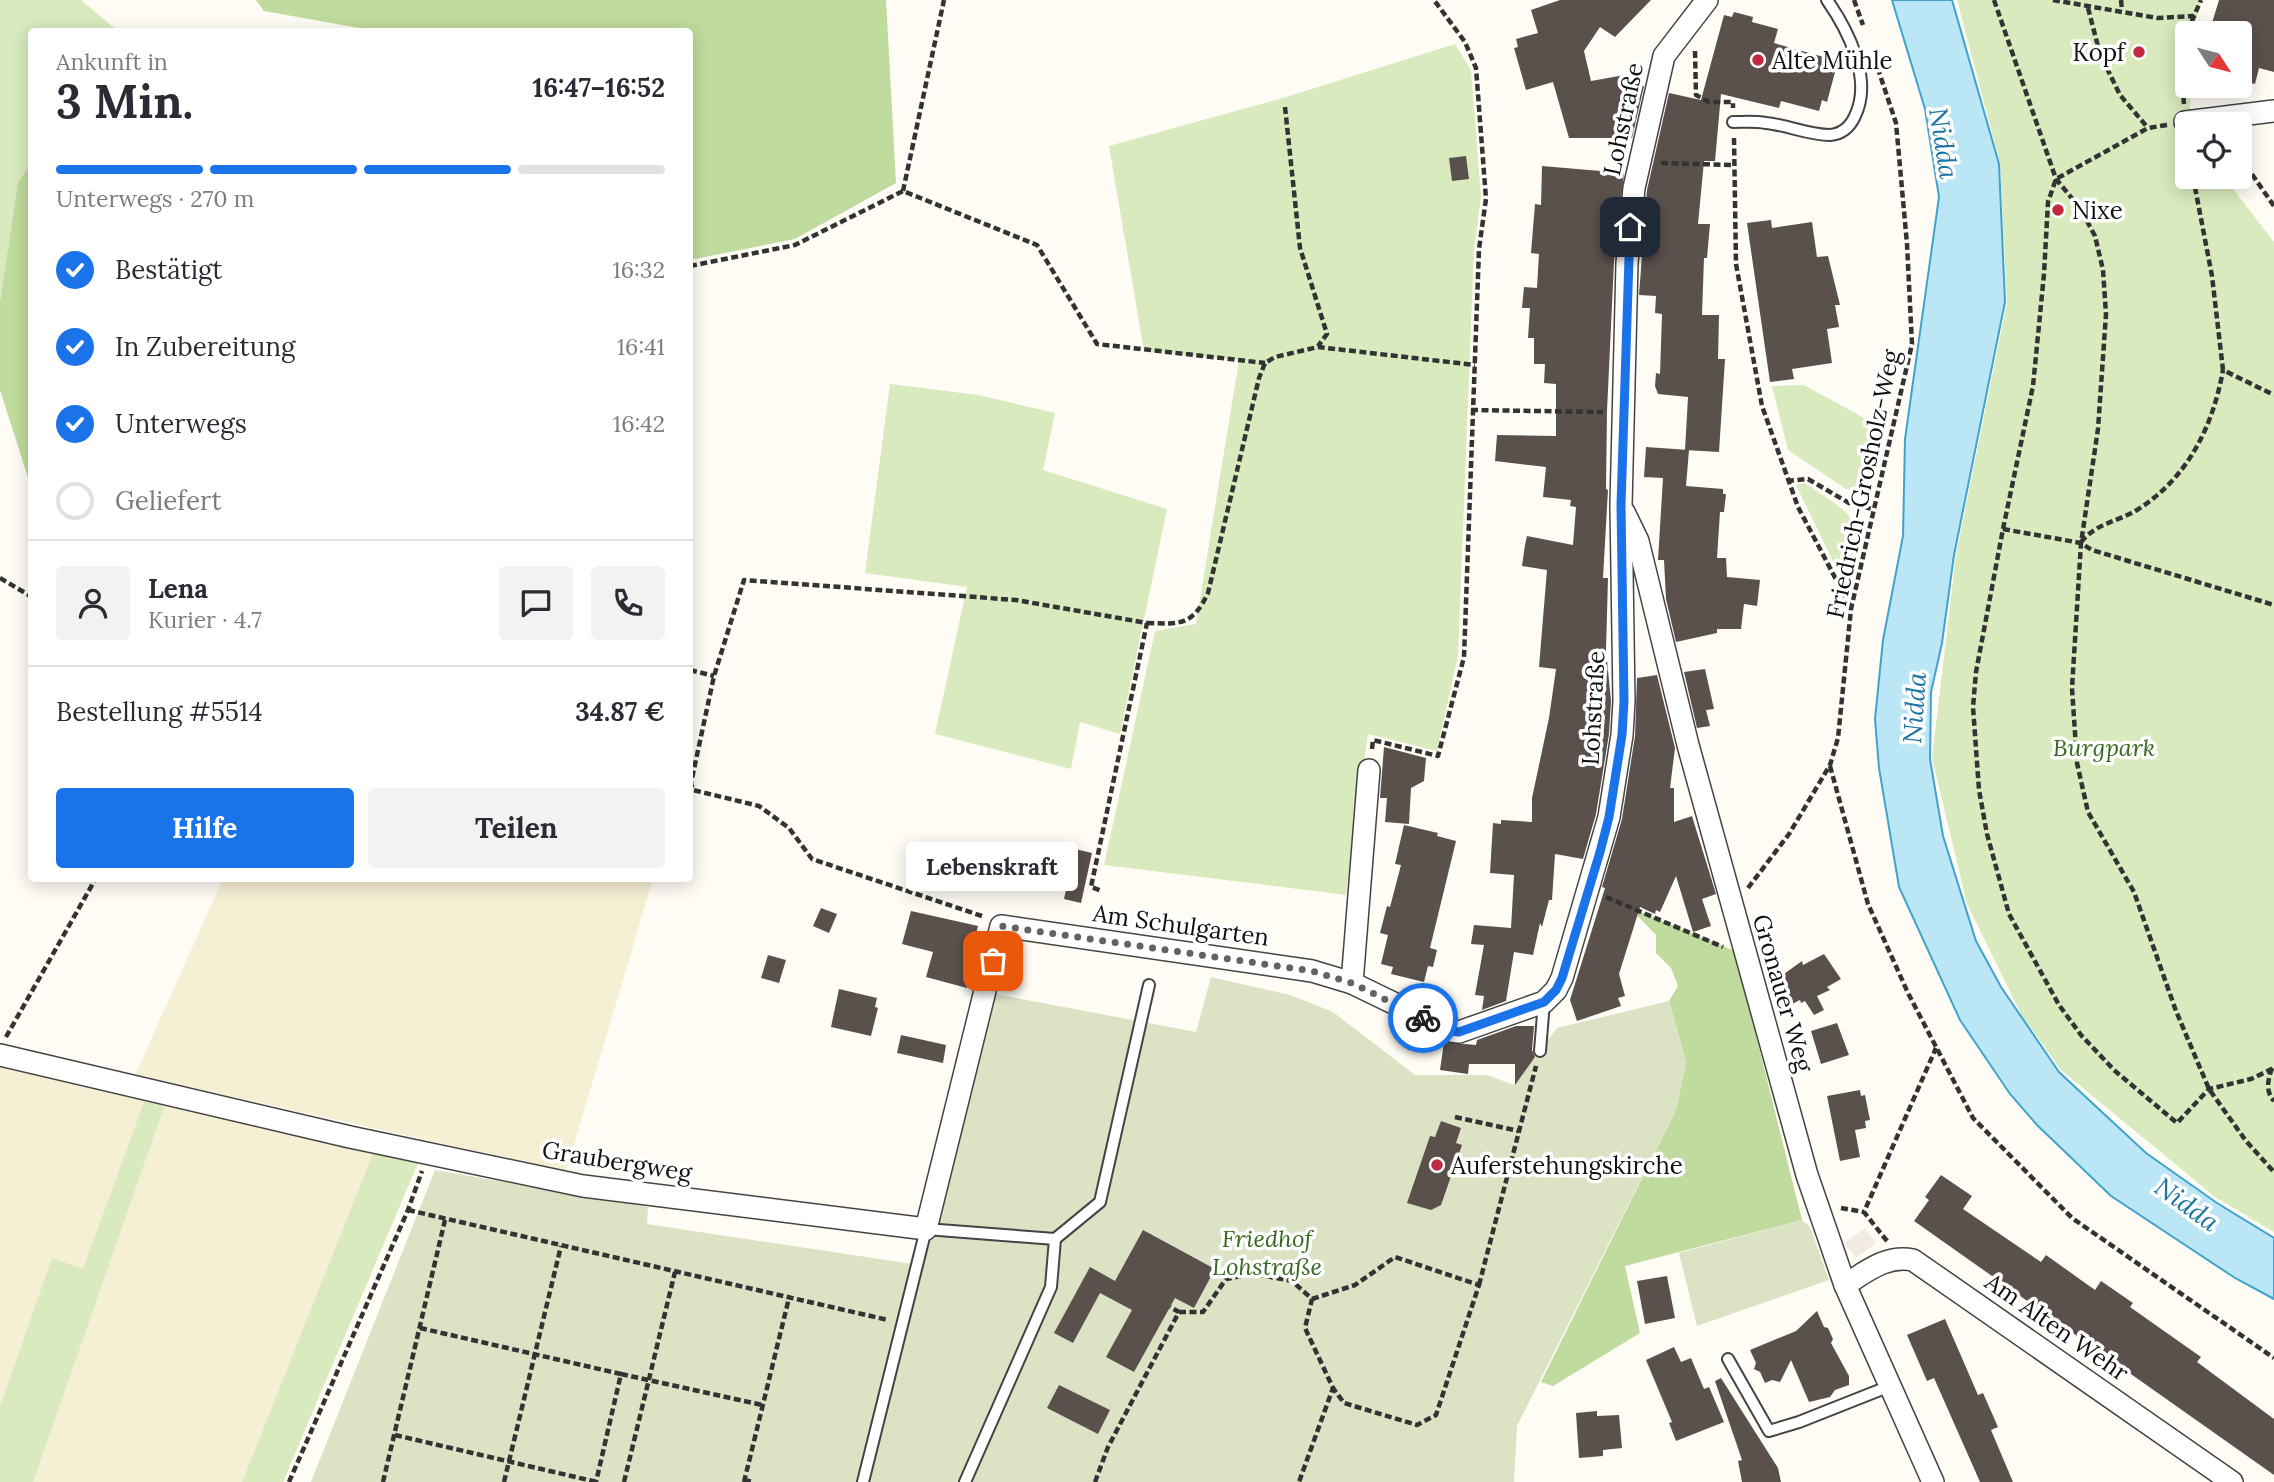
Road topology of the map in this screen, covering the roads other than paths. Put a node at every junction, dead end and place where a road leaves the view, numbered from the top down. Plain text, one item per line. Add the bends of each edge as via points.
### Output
1 (1707, 0) edge
2 (1827, 0) edge
3 (2274, 111) edge
4 (2252, 114) edge
5 (1734, 122) road end
6 (1621, 505) junction
7 (1369, 770) road end
8 (1352, 983) junction
9 (1149, 985) dead end
10 (1544, 1002) junction
11 (1540, 1051) road end
12 (0, 1055) edge
13 (926, 1229) junction
14 (1055, 1238) junction
15 (1846, 1285) junction
16 (1728, 1359) dead end
17 (1890, 1386) junction
18 (2193, 1454) junction
19 (863, 1482) edge
20 (965, 1482) edge
21 (1933, 1482) edge
22 (2205, 1482) edge
23 (2232, 1482) edge

1 - 6 street, Lohstraße via 1660,66 1634,188 1627,263
2 - 5 lane via 1854,51 1860,75 1857,112 1847,128 1831,135
3 - 4 street
6 - 10 street, Lohstraße via 1622,735 1609,817 1588,890 1562,978
6 - 15 street, Gronauer Weg via 1638,541 1807,1175
7 - 8 street
8 - 10 street via 1459,1032
8 - 13 street, Am Schulgarten via 1312,971 1001,926
9 - 14 lane via 1100,1202
10 - 11 lane
12 - 13 street, Graubergweg via 583,1186
13 - 14 lane
13 - 19 lane
14 - 20 lane via 1051,1287
15 - 17 street, Gronauer Weg
15 - 18 street, Am Alten Wehr via 1885,1261 1900,1258 1921,1264
16 - 17 lane via 1769,1431
17 - 21 street, Gronauer Weg
18 - 22 street
18 - 23 street, Am Alten Wehr

